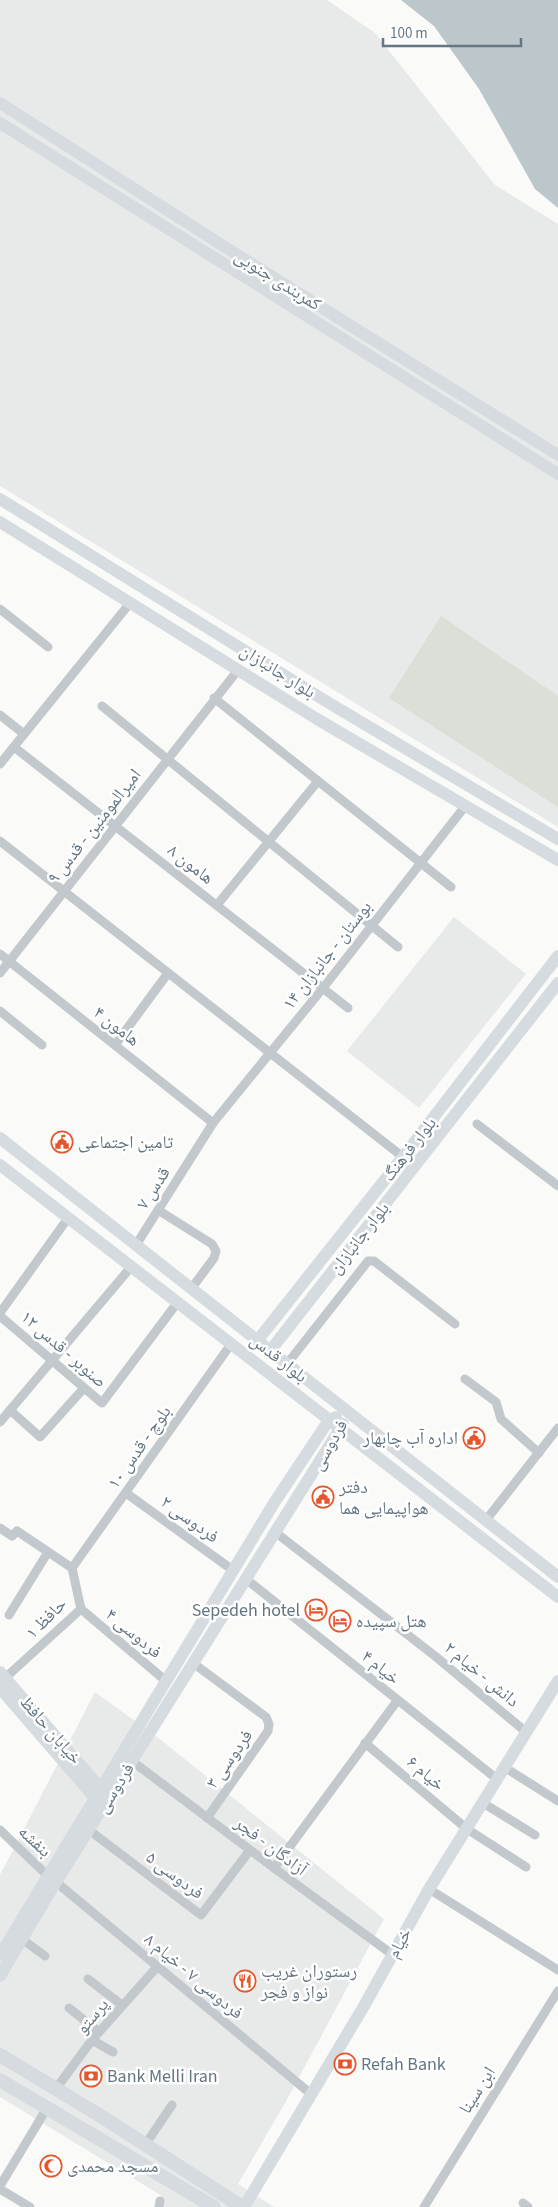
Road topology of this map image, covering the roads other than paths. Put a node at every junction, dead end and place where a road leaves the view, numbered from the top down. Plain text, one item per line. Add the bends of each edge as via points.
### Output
1 (0, 103) edge
2 (0, 123) edge
3 (48, 135) junction
4 (40, 148) junction
5 (558, 455) edge
6 (558, 474) edge
7 (0, 499) edge
8 (0, 522) edge
9 (130, 603) junction
10 (0, 609) edge
11 (48, 647) dead end
12 (238, 670) junction
13 (214, 698) junction
14 (329, 703) junction
15 (102, 706) dead end
16 (0, 715) edge
17 (317, 719) junction
18 (24, 734) junction
19 (14, 747) junction
20 (166, 760) junction
21 (0, 764) edge
22 (318, 781) junction
23 (466, 805) junction
24 (115, 826) junction
25 (558, 839) edge
26 (0, 842) edge
27 (269, 842) junction
28 (558, 860) edge
29 (420, 862) junction
30 (451, 887) dead end
31 (63, 892) junction
32 (217, 906) junction
33 (371, 926) junction
34 (398, 947) dead end
35 (0, 954) edge
36 (558, 956) edge
37 (9, 961) junction
38 (0, 973) edge
39 (168, 974) junction
40 (558, 983) edge
41 (323, 988) junction
42 (348, 1008) dead end
43 (0, 1011) edge
44 (42, 1045) dead end
45 (115, 1045) junction
46 (270, 1053) junction
47 (213, 1123) junction
48 (477, 1124) dead end
49 (0, 1138) edge
50 (404, 1157) junction
51 (0, 1165) edge
52 (558, 1186) edge
53 (158, 1210) junction
54 (68, 1218) junction
55 (136, 1245) junction
56 (132, 1267) junction
57 (191, 1288) junction
58 (177, 1302) junction
59 (0, 1314) edge
60 (455, 1324) dead end
61 (257, 1341) junction
62 (232, 1344) junction
63 (270, 1351) junction
64 (52, 1360) junction
65 (287, 1364) junction
66 (465, 1379) dead end
67 (84, 1388) junction
68 (10, 1410) junction
69 (347, 1412) junction
70 (329, 1420) junction
71 (0, 1422) edge
72 (558, 1428) edge
73 (341, 1430) junction
74 (539, 1453) junction
75 (126, 1493) junction
76 (486, 1520) junction
77 (0, 1528) edge
78 (275, 1532) junction
79 (476, 1534) junction
80 (48, 1552) junction
81 (72, 1568) junction
82 (234, 1571) junction
83 (558, 1577) edge
84 (246, 1579) junction
85 (558, 1597) edge
86 (81, 1609) junction
87 (9, 1615) dead end
88 (193, 1663) junction
89 (2, 1679) edge
90 (166, 1681) junction
91 (558, 1681) edge
92 (397, 1701) junction
93 (526, 1732) junction
94 (365, 1743) junction
95 (132, 1760) junction
96 (504, 1768) junction
97 (497, 1779) junction
98 (98, 1793) junction
99 (558, 1801) edge
100 (483, 1803) junction
101 (207, 1818) junction
102 (467, 1829) junction
103 (0, 1830) edge
104 (89, 1830) junction
105 (535, 1835) dead end
106 (250, 1850) junction
107 (526, 1867) dead end
108 (274, 1868) junction
109 (52, 1879) junction
110 (430, 1889) junction
111 (22, 1940) junction
112 (0, 1955) edge
113 (393, 1955) junction
114 (45, 1956) dead end
115 (157, 1966) junction
116 (558, 1970) edge
117 (0, 1976) edge
118 (88, 1979) dead end
119 (558, 1991) edge
120 (122, 2005) junction
121 (68, 2008) dead end
122 (99, 2032) junction
123 (92, 2040) junction
124 (113, 2052) dead end
125 (0, 2055) edge
126 (1, 2082) edge
127 (55, 2090) junction
128 (311, 2094) junction
129 (172, 2106) dead end
130 (47, 2108) junction
131 (145, 2145) junction
132 (0, 2188) edge
133 (30, 2207) edge
134 (214, 2207) edge
135 (243, 2207) edge
136 (424, 2207) edge

1 - 3 street, کمربندی جنوبی
2 - 4 street, کمربندی جنوبی
3 - 4 street
3 - 5 street, کمربندی جنوبی
4 - 6 street, کمربندی جنوبی
7 - 14 street, بلوار جانبازان
8 - 9 street, بلوار جانبازان
9 - 12 street, بلوار جانبازان
9 - 18 street
10 - 11 street
12 - 13 street, امیرالمومنین - قدس ۹
12 - 17 street, بلوار جانبازان
13 - 20 street, امیرالمومنین - قدس ۹
13 - 22 street
14 - 17 street
14 - 25 street, بلوار جانبازان
15 - 20 street
16 - 18 street
17 - 23 street, بلوار جانبازان
18 - 19 street
19 - 21 street
19 - 24 street, هامون ۸
20 - 24 street, امیرالمومنین - قدس ۹
20 - 27 street
22 - 27 street
22 - 29 street
23 - 28 street, بلوار جانبازان
23 - 29 street, بوستان - جانبازان ۱۴
24 - 31 street, امیرالمومنین - قدس ۹
24 - 32 street, هامون ۸
26 - 31 street
27 - 32 street
27 - 33 street
29 - 30 street
29 - 33 street, بوستان - جانبازان ۱۴
31 - 37 street, امیرالمومنین - قدس ۹
31 - 39 street
32 - 41 street, هامون ۸
33 - 34 street
33 - 41 street, بوستان - جانبازان ۱۴
35 - 37 street, هامون ۴
36 - 50 street, بلوار فرهنگ
37 - 38 street, امیرالمومنین - قدس ۹
37 - 45 street, هامون ۴
39 - 45 street
39 - 46 street
40 - 63 street, بلوار جانبازان
41 - 42 street, هامون ۸
41 - 46 street, بوستان - جانبازان ۱۴
43 - 44 street
45 - 47 street, هامون ۴
46 - 47 street, بوستان - جانبازان ۱۴
46 - 50 street
47 - 53 street, قدس ۷
48 - 52 street
49 - 55 street, بلوار قدس
50 - 61 street, بلوار فرهنگ
51 - 54 street, بلوار قدس
53 - 55 street, قدس ۷
53 - 57 street via 212,1244 216,1251
54 - 56 street, بلوار قدس
54 - 59 street
55 - 57 street, بلوار قدس
56 - 58 street, بلوار قدس
56 - 64 street
57 - 61 street, بلوار قدس
58 - 62 street, بلوار قدس
58 - 67 street, صنوبر - قدس ۱۲ via 102,1403
59 - 64 street, صنوبر - قدس ۱۲
60 - 65 street via 374,1261 368,1261
61 - 63 street, بلوار قدس
62 - 70 street, بلوار قدس
62 - 75 street, بلوچ - قدس ۱۰
63 - 65 street, بلوار قدس
64 - 67 street, صنوبر - قدس ۱۲
64 - 68 street
65 - 69 street, بلوار قدس
66 - 74 street via 496,1402 501,1419
67 - 68 street via 40,1437
68 - 71 street
69 - 70 street, فردوسی
69 - 73 street, فردوسی
69 - 76 street, بلوار قدس
70 - 73 street, بلوار قدس
70 - 82 street, فردوسی
72 - 74 street
73 - 78 street, فردوسی
73 - 79 street, بلوار قدس
74 - 76 street
75 - 81 street, بلوچ - قدس ۱۰
75 - 82 street, فردوسی ۲
76 - 79 street
76 - 83 street, بلوار قدس
77 - 80 street via 12,1536 17,1531
78 - 84 street, فردوسی
78 - 93 street, دانش - خیام ۲ via 435,1656
79 - 85 street, بلوار قدس
80 - 81 street
80 - 87 street
81 - 86 street, حافظ ۱
82 - 90 street, فردوسی
84 - 88 street, فردوسی
84 - 92 street, خیام ۴
86 - 89 street, حافظ ۱
86 - 90 street, فردوسی ۴
88 - 95 street, فردوسی
88 - 101 street, فردوسی ۳ via 266,1717 269,1724 268,1731
89 - 98 street, خیابان حافظ
90 - 98 street, فردوسی
91 - 93 street, خیام
92 - 94 street
92 - 97 street, خیام ۴
93 - 96 street, خیام
94 - 102 street, خیام ۶
94 - 108 street
95 - 101 street, آزادگان - فجر
95 - 104 street, فردوسی
96 - 97 street, خیام
96 - 99 street
97 - 100 street, خیام
98 - 109 street, فردوسی
100 - 102 street, خیام
100 - 105 street
101 - 106 street, آزادگان - فجر
102 - 107 street, خیام ۶
102 - 110 street, خیام
103 - 109 street, بنفشه
104 - 106 street, فردوسی ۵ via 201,1915
104 - 109 street, فردوسی
106 - 108 street, آزادگان - فجر
108 - 113 street, آزادگان - فجر
109 - 111 street, فردوسی
109 - 112 street, فردوسی
109 - 115 street, فردوسی ۷ - خیام ۸
110 - 113 street, خیام
110 - 116 street
111 - 114 street
111 - 117 street, فردوسی
113 - 128 street, خیام
115 - 120 street, پرستو
115 - 128 street, فردوسی ۷ - خیام ۸
118 - 120 street
119 - 136 street, ابن سینا
120 - 122 street, پرستو
121 - 122 street
122 - 123 street, پرستو
123 - 124 street
123 - 127 street, پرستو
125 - 127 main road
126 - 130 main road
127 - 131 main road
128 - 135 street, خیام
129 - 131 street
130 - 132 street
130 - 134 main road
131 - 135 main road
132 - 133 street

